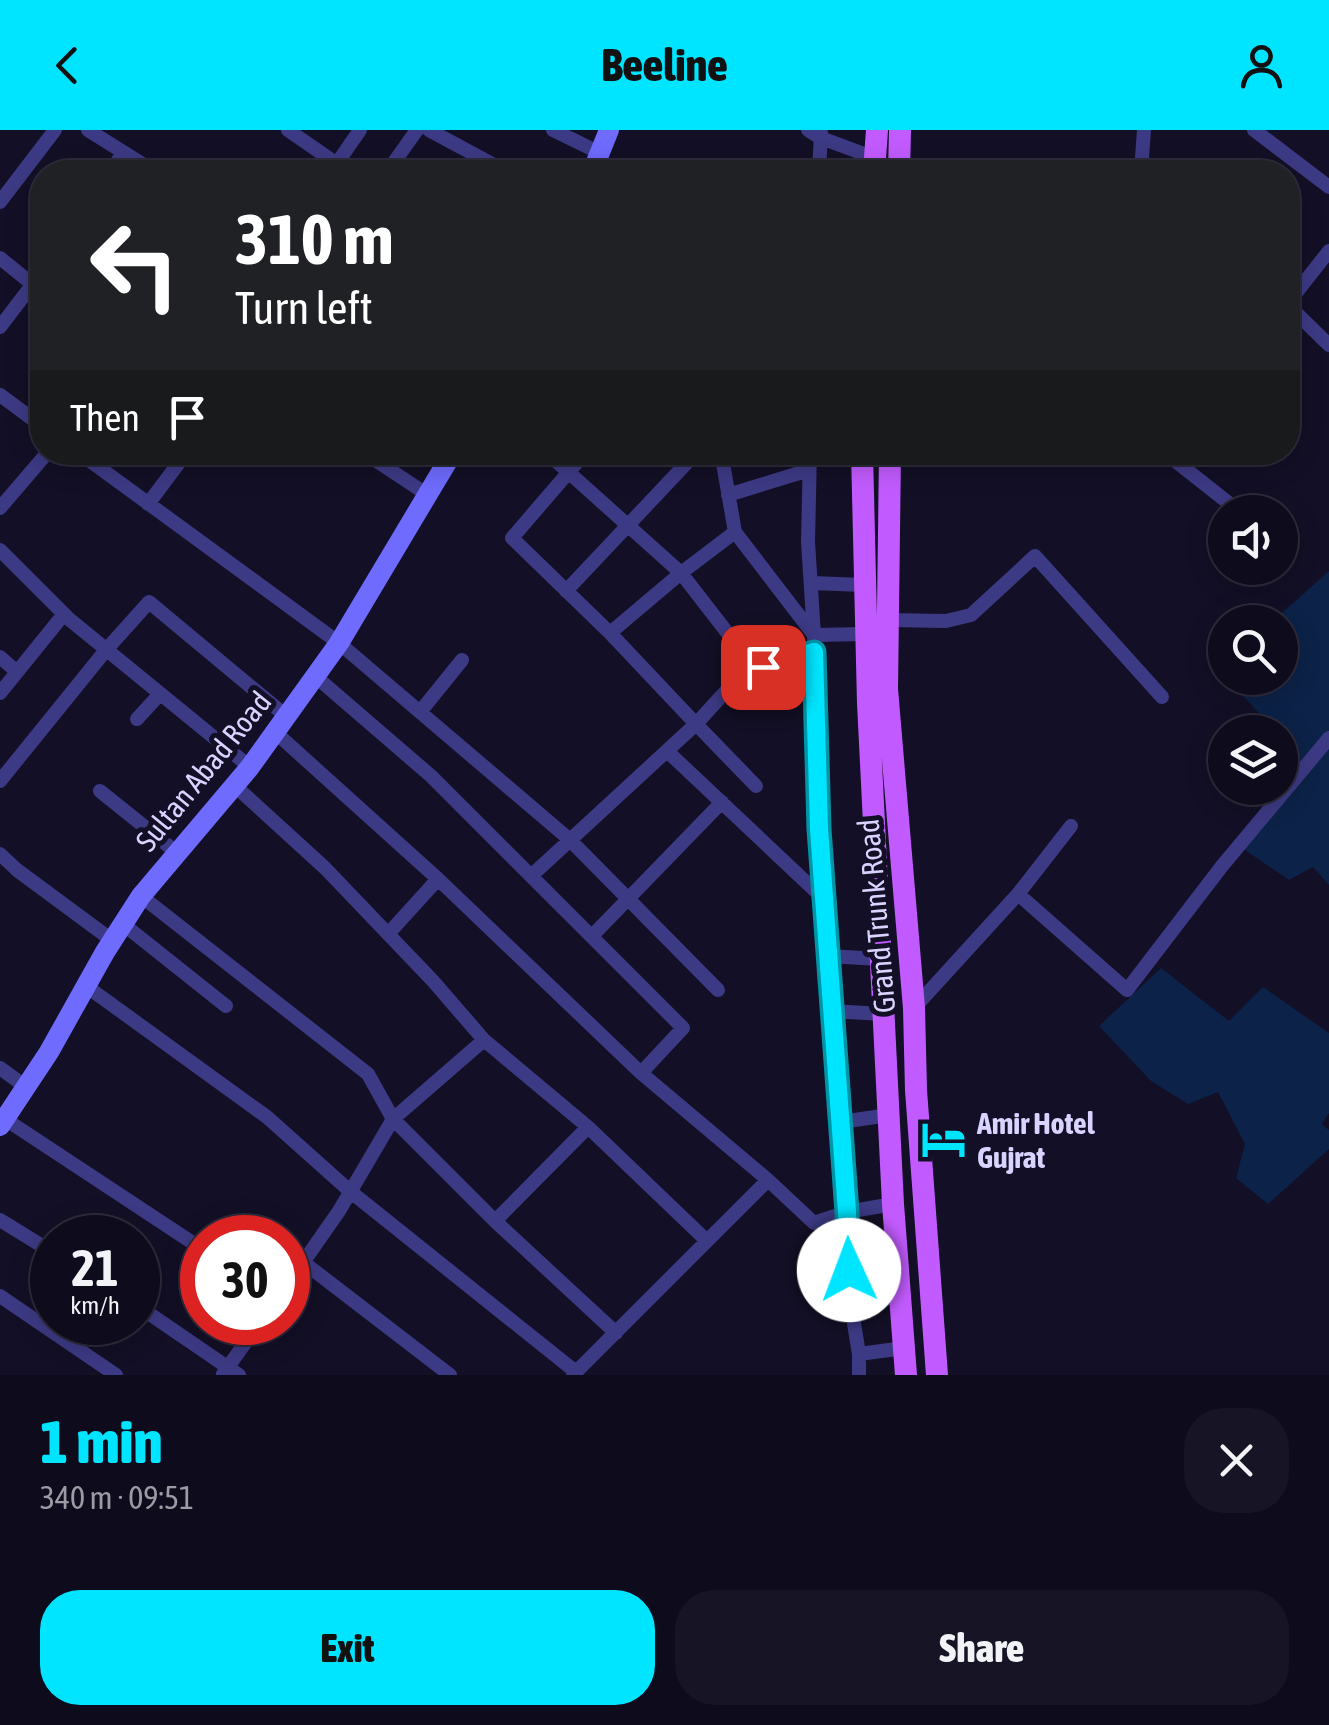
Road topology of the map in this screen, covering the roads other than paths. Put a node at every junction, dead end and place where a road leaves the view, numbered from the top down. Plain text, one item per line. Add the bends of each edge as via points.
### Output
1 (54, 130) edge
2 (88, 130) edge
3 (288, 130) edge
4 (360, 130) edge
5 (417, 130) edge
6 (429, 130) edge
7 (554, 130) edge
8 (608, 130) edge
9 (877, 130) edge
10 (900, 130) edge
11 (1144, 130) edge
12 (1254, 130) edge
13 (817, 133) edge
14 (123, 152) junction
15 (32, 160) edge
16 (118, 160) edge
17 (135, 160) edge
18 (324, 160) edge
19 (339, 160) edge
20 (396, 160) edge
21 (485, 160) edge
22 (592, 160) edge
23 (597, 160) edge
24 (818, 160) edge
25 (866, 160) edge
26 (875, 160) edge
27 (899, 160) edge
28 (1141, 160) edge
29 (1293, 160) edge
30 (30, 162) edge
31 (1300, 165) edge
32 (1329, 187) edge
33 (0, 202) edge
34 (1329, 251) edge
35 (0, 258) edge
36 (30, 277) edge
37 (1300, 288) edge
38 (30, 294) edge
39 (1300, 316) edge
40 (0, 326) edge
41 (1329, 344) edge
42 (0, 395) edge
43 (30, 417) edge
44 (37, 465) edge
45 (96, 465) edge
46 (177, 465) edge
47 (383, 465) edge
48 (446, 465) edge
49 (560, 465) edge
50 (575, 465) edge
51 (685, 465) edge
52 (723, 465) edge
53 (809, 465) edge
54 (862, 465) edge
55 (890, 465) edge
56 (1180, 465) edge
57 (809, 470) junction
58 (569, 473) junction
59 (728, 495) junction
60 (1218, 495) edge
61 (428, 496) junction
62 (148, 504) junction
63 (0, 508) edge
64 (627, 525) junction
65 (734, 532) junction
66 (0, 550) edge
67 (681, 573) junction
68 (889, 580) junction
69 (864, 582) junction
70 (811, 583) junction
71 (566, 591) junction
72 (64, 614) junction
73 (888, 620) junction
74 (610, 633) junction
75 (864, 634) junction
76 (814, 635) junction
77 (339, 643) junction
78 (106, 650) junction
79 (814, 652) junction
80 (0, 657) edge
81 (462, 660) dead end
82 (757, 671) junction
83 (17, 672) junction
84 (315, 676) junction
85 (0, 692) edge
86 (159, 695) junction
87 (1162, 697) dead end
88 (420, 712) junction
89 (137, 719) dead end
90 (280, 724) junction
91 (696, 724) junction
92 (1329, 738) edge
93 (667, 751) junction
94 (250, 766) junction
95 (0, 781) edge
96 (234, 785) junction
97 (756, 786) dead end
98 (100, 791) dead end
99 (722, 802) junction
100 (1071, 826) dead end
101 (569, 840) junction
102 (176, 852) junction
103 (0, 854) edge
104 (531, 876) junction
105 (438, 879) junction
106 (1018, 894) junction
107 (142, 896) junction
108 (824, 899) junction
109 (629, 900) junction
110 (118, 932) junction
111 (388, 934) junction
112 (592, 936) junction
113 (828, 956) junction
114 (880, 959) junction
115 (86, 986) junction
116 (718, 990) dead end
117 (226, 1006) dead end
118 (914, 1008) junction
119 (831, 1011) junction
120 (883, 1014) junction
121 (484, 1040) junction
122 (0, 1068) edge
123 (641, 1074) junction
124 (26, 1087) junction
125 (889, 1115) junction
126 (393, 1119) junction
127 (2, 1122) edge
128 (840, 1122) junction
129 (588, 1128) junction
130 (768, 1180) junction
131 (350, 1192) junction
132 (893, 1204) junction
133 (847, 1212) junction
134 (0, 1220) edge
135 (494, 1221) junction
136 (180, 1235) edge
137 (30, 1238) edge
138 (706, 1240) junction
139 (310, 1250) edge
140 (310, 1268) edge
141 (0, 1296) edge
142 (901, 1298) junction
143 (850, 1299) junction
144 (160, 1322) edge
145 (616, 1333) junction
146 (246, 1345) edge
147 (904, 1348) junction
148 (859, 1354) junction
149 (230, 1373) edge
150 (575, 1373) edge
151 (116, 1375) edge
152 (450, 1375) edge
153 (859, 1375) edge
154 (906, 1375) edge
155 (938, 1375) edge

1 - 15 street
2 - 14 street
3 - 18 street
4 - 19 street
5 - 20 street
6 - 21 street
7 - 22 street
8 - 23 street
9 - 26 main road
10 - 27 main road
11 - 28 street
12 - 29 street
13 - 24 street
13 - 25 street
14 - 16 street
14 - 17 street
30 - 33 street
31 - 32 street
34 - 37 street
35 - 36 street
38 - 40 street
39 - 41 street
42 - 43 street
44 - 63 street
45 - 62 street
46 - 62 street
47 - 61 street
48 - 61 street, Sultan Abad Road
49 - 58 street
50 - 58 street
51 - 64 street
52 - 59 street
53 - 57 street
54 - 69 main road
55 - 68 main road, Grand Trunk Road
56 - 60 street
57 - 59 street
57 - 70 street
58 - 64 street
58 - 71 street via 512,538
59 - 65 street
61 - 77 street, Sultan Abad Road
62 - 77 street
64 - 67 street
64 - 71 street
65 - 67 street
65 - 76 street
66 - 72 street
67 - 74 street
67 - 82 street
68 - 69 main road
68 - 73 main road, Grand Trunk Road
69 - 70 street
69 - 75 main road
70 - 76 street
71 - 74 street
72 - 78 street
72 - 83 street
73 - 87 street via 971,615 1035,556
73 - 118 main road, Grand Trunk Road
74 - 91 street
75 - 76 street
75 - 114 main road
76 - 79 street
77 - 84 street, Sultan Abad Road
77 - 88 street
78 - 86 street
78 - 90 street via 149,602
78 - 95 street
79 - 82 street
79 - 108 street
80 - 83 street
81 - 88 street
82 - 91 street via 727,690
83 - 85 street
84 - 90 street, Sultan Abad Road
84 - 104 street via 431,776
86 - 89 street
86 - 94 street
88 - 101 street
90 - 94 street, Sultan Abad Road
90 - 105 street
91 - 93 street
91 - 97 street
92 - 106 street via 1126,990
93 - 99 street
93 - 101 street
94 - 96 street, Sultan Abad Road
96 - 102 street, Sultan Abad Road
96 - 111 street
98 - 102 street
99 - 108 street
99 - 109 street
100 - 106 street
101 - 104 street
101 - 109 street
102 - 107 street, Sultan Abad Road
103 - 110 street
104 - 112 street
105 - 111 street
105 - 123 street
106 - 118 street
107 - 110 street, Sultan Abad Road
107 - 126 street via 368,1074
108 - 113 street
109 - 112 street
109 - 116 street
110 - 115 street, Sultan Abad Road
110 - 117 street
111 - 121 street
112 - 123 street via 683,1028
113 - 114 street
113 - 119 street
114 - 120 main road
115 - 124 street, Sultan Abad Road
115 - 131 street via 267,1117
118 - 155 main road, Grand Trunk Road
119 - 120 street
119 - 128 street
120 - 125 main road
121 - 126 street
121 - 129 street
122 - 124 street
123 - 130 street
124 - 127 street, Sultan Abad Road
125 - 128 street
125 - 132 main road
126 - 131 street
126 - 135 street
127 - 136 street
128 - 133 street
129 - 135 street
129 - 138 street
130 - 133 street via 814,1223
130 - 138 street
131 - 139 street
131 - 150 street
132 - 133 street
132 - 142 main road
133 - 143 street
134 - 137 street
135 - 145 street
138 - 145 street
140 - 152 street
141 - 151 street
142 - 143 street
142 - 147 main road
143 - 148 street
144 - 149 street
145 - 150 street
146 - 149 street
147 - 148 street
147 - 154 main road
148 - 153 street

